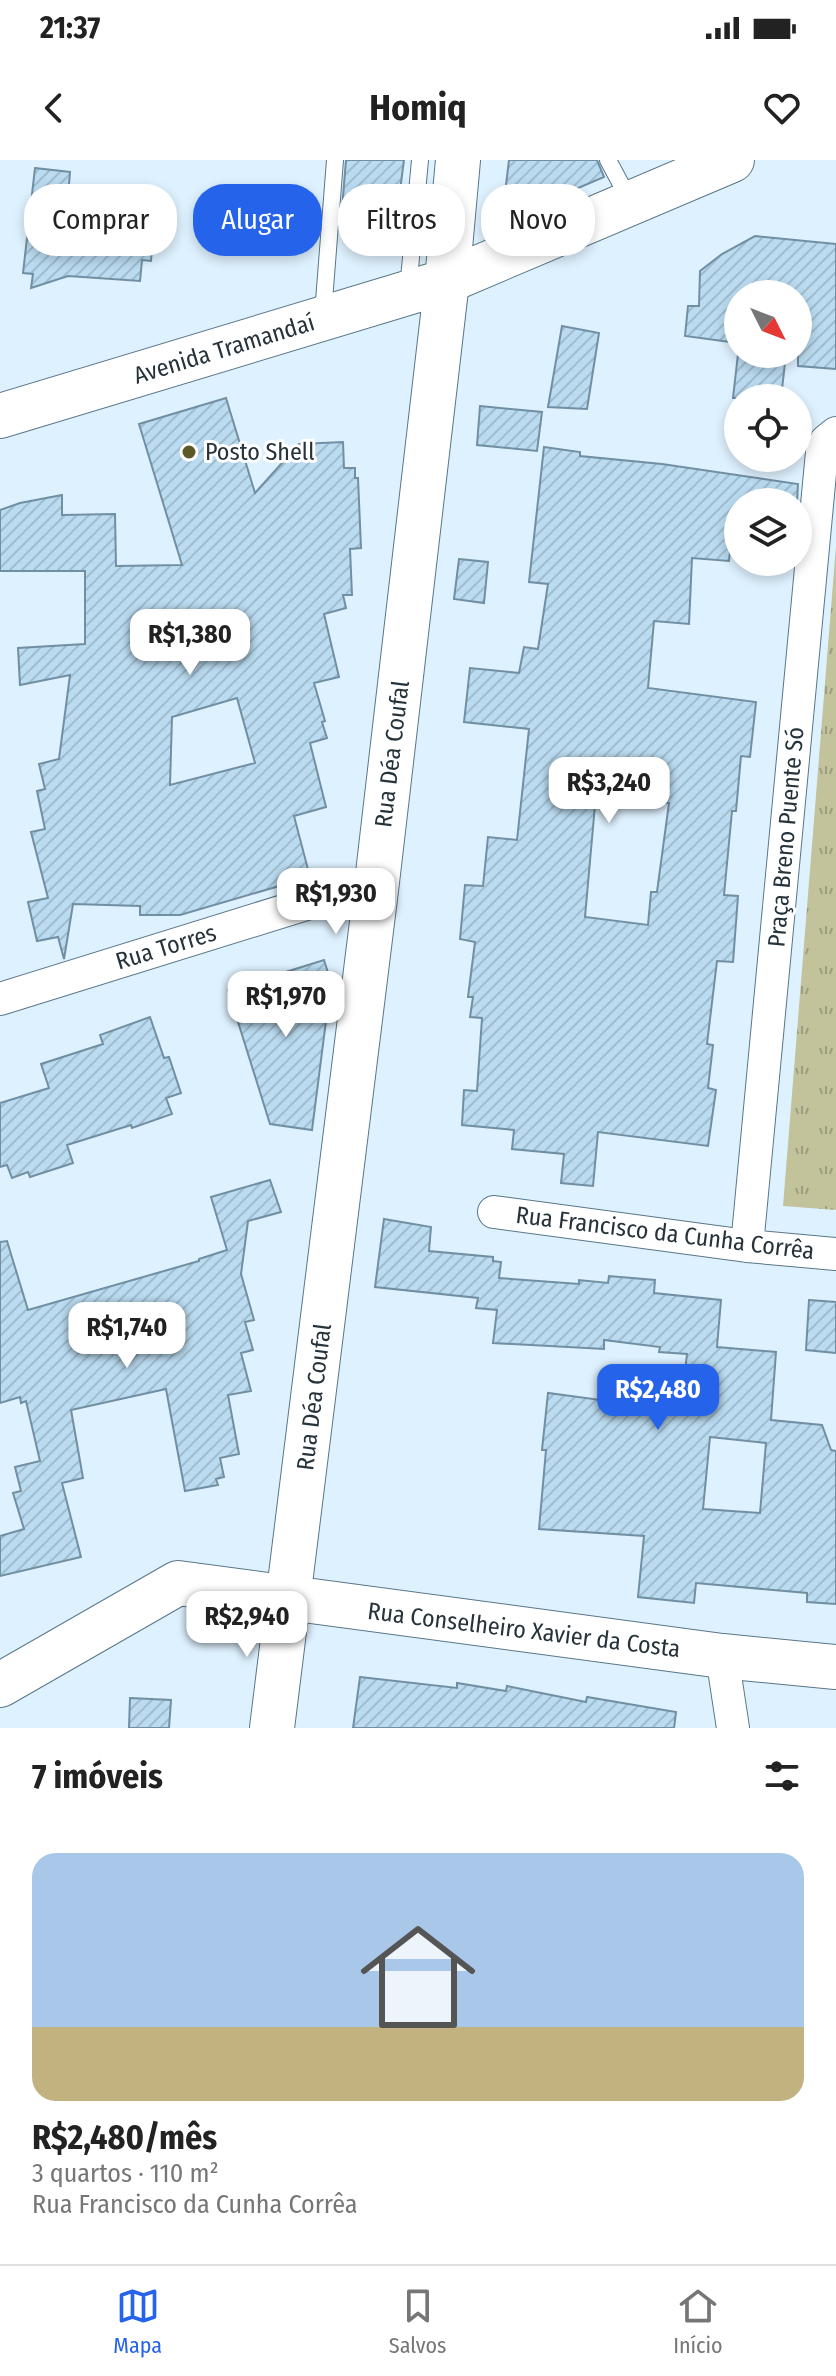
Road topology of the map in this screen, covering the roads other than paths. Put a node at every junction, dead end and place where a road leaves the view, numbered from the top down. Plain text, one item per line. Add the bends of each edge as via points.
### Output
1 (335, 160) edge
2 (420, 160) edge
3 (458, 160) edge
4 (608, 160) edge
5 (732, 160) edge
6 (631, 203) junction
7 (427, 287) junction
8 (323, 319) junction
9 (0, 416) edge
10 (836, 433) edge
11 (377, 882) junction
12 (0, 999) edge
13 (494, 1212) dead end
14 (747, 1246) junction
15 (836, 1254) edge
16 (289, 1599) junction
17 (722, 1656) junction
18 (836, 1667) edge
19 (0, 1685) edge
20 (272, 1728) edge
21 (733, 1728) edge

1 - 8 lane
2 - 7 lane
3 - 7 main road, Rua Déa Coufal
4 - 6 lane
5 - 6 main road, Avenida Tramandaí
6 - 7 main road, Avenida Tramandaí
7 - 8 main road, Avenida Tramandaí
7 - 11 main road, Rua Déa Coufal
8 - 9 main road, Avenida Tramandaí
10 - 14 street, Praça Breno Puente Só via 822,452
11 - 12 street, Rua Torres
11 - 16 main road, Rua Déa Coufal
13 - 14 street, Rua Francisco da Cunha Corrêa
14 - 15 street, Rua Francisco da Cunha Corrêa
16 - 17 main road, Rua Conselheiro Xavier da Costa
16 - 19 main road, Rua Conselheiro Xavier da Costa via 178,1583
16 - 20 main road, Rua Déa Coufal
17 - 18 main road, Rua Conselheiro Xavier da Costa
17 - 21 street

